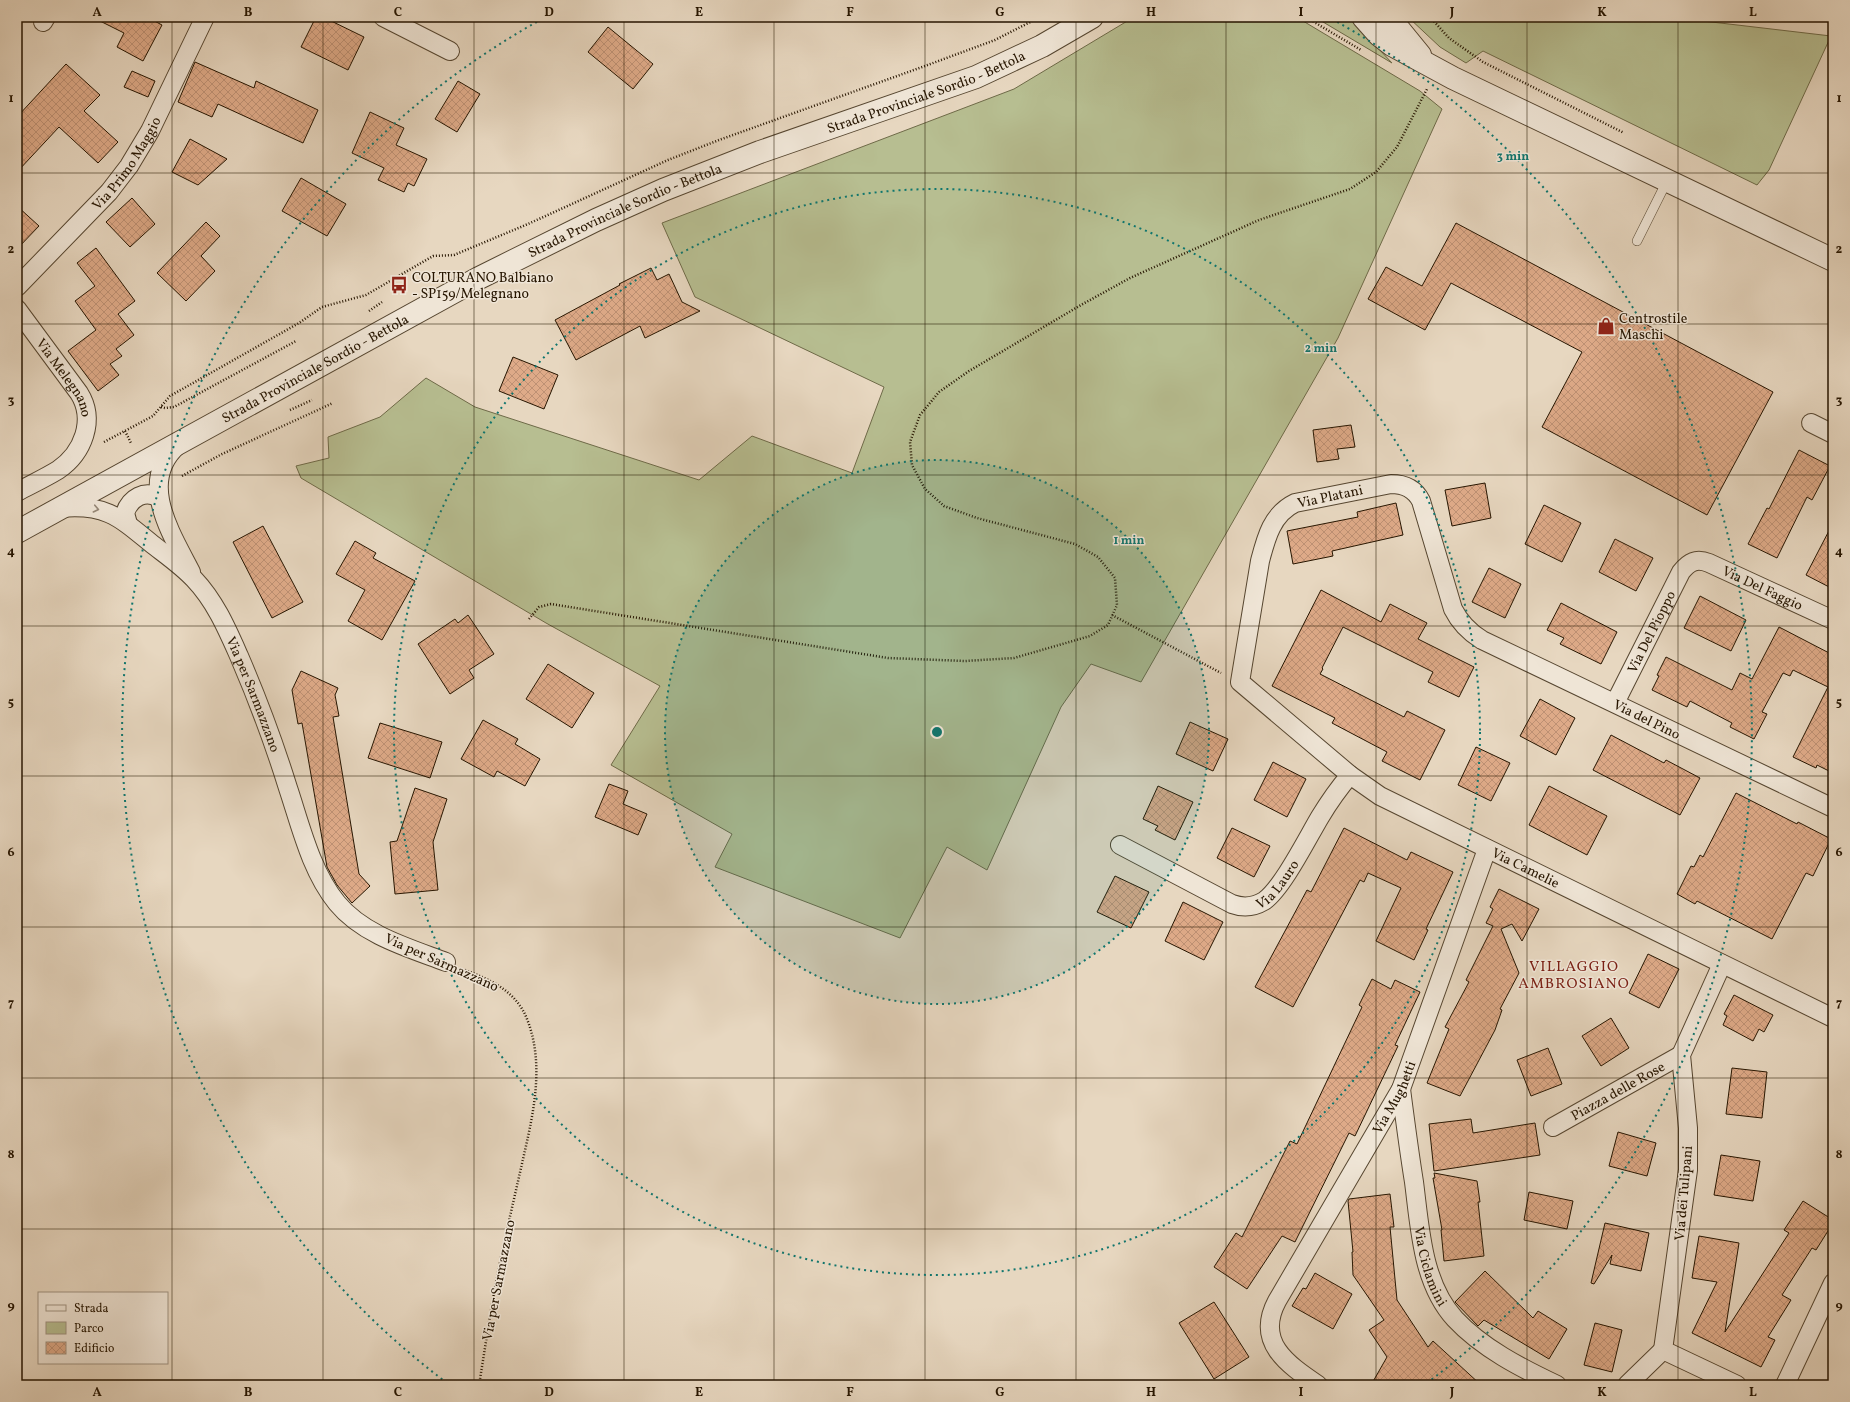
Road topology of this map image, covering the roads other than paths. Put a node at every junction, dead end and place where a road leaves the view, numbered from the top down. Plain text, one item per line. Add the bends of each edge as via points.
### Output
1 (205, 17) edge
2 (383, 17) edge
3 (1363, 17) edge
4 (1389, 17) edge
5 (1087, 19) edge
6 (450, 50) dead end
7 (1434, 68) junction
8 (1666, 181) junction
9 (1637, 241) dead end
10 (1833, 260) edge
11 (17, 287) edge
12 (17, 309) edge
13 (1811, 423) dead end
14 (1833, 434) edge
15 (179, 444) junction
16 (17, 492) edge
17 (162, 507) junction
18 (60, 508) junction
19 (134, 529) junction
20 (17, 532) edge
21 (1691, 562) joint
22 (194, 578) junction
23 (1833, 620) edge
24 (1463, 625) joint
25 (1240, 682) joint
26 (1615, 704) junction
27 (1350, 775) junction
28 (1833, 808) edge
29 (1120, 845) dead end
30 (1487, 849) junction
31 (446, 962) road end
32 (1722, 964) junction
33 (1833, 1018) edge
34 (1681, 1055) junction
35 (1401, 1089) junction
36 (1553, 1127) dead end
37 (1833, 1283) edge
38 (1664, 1350) junction
39 (1318, 1385) edge
40 (1557, 1385) edge
41 (1627, 1385) edge
42 (1736, 1385) edge
43 (1785, 1385) edge

1 - 11 street, Via Primo Maggio via 150,131 129,166 109,192
2 - 6 street
3 - 7 street via 1392,45
4 - 7 street via 1415,50
5 - 15 street, Strada Provinciale Sordio - Bettola via 1042,46 976,77 760,152 612,212 479,278
7 - 8 street
8 - 9 lane
8 - 10 street
12 - 16 street, Via Melegnano via 79,393 85,406 87,420 80,446 70,459 57,470
13 - 14 street
15 - 17 street via 171,451 159,474
15 - 18 street, Strada Provinciale Sordio - Bettola
17 - 19 street via 159,532 148,536
17 - 19 street via 151,494 134,500 125,514
17 - 22 street via 169,530
18 -> 19 street via 99,510 116,516
18 - 20 street, Strada Provinciale Sordio - Bettola
19 - 22 street
21 - 23 street, Via Del Faggio via 1698,560 1709,563
21 - 26 street, Via Del Pioppo via 1681,572
22 - 31 street, Via per Sarmazzano via 218,612 259,702 304,835 327,888 341,908 364,926 392,941
24 - 25 street, Via Platani via 1451,602 1421,501 1415,492 1403,485 1391,484 1295,503 1276,518 1265,542
24 - 26 street, Via del Pino via 1482,640
25 - 27 street, Via Camelie
26 - 28 street, Via del Pino
27 - 29 street, Via Lauro via 1326,807 1277,887 1269,897 1257,904 1232,904
27 - 30 street, Via Camelie via 1380,796
30 - 32 street, Via Camelie
30 - 35 street, Via Mughetti
32 - 33 street, Via Camelie
32 - 34 street, Via dei Tulipani
34 - 36 street, Piazza delle Rose
34 - 38 street, Via dei Tulipani via 1688,1128 1688,1170
35 - 39 street, Via Mughetti via 1271,1315 1269,1330 1279,1352
35 - 40 street, Via Ciclamini via 1421,1233 1437,1292 1455,1319 1473,1335 1507,1358
37 - 43 street
38 - 41 street
38 - 42 street

